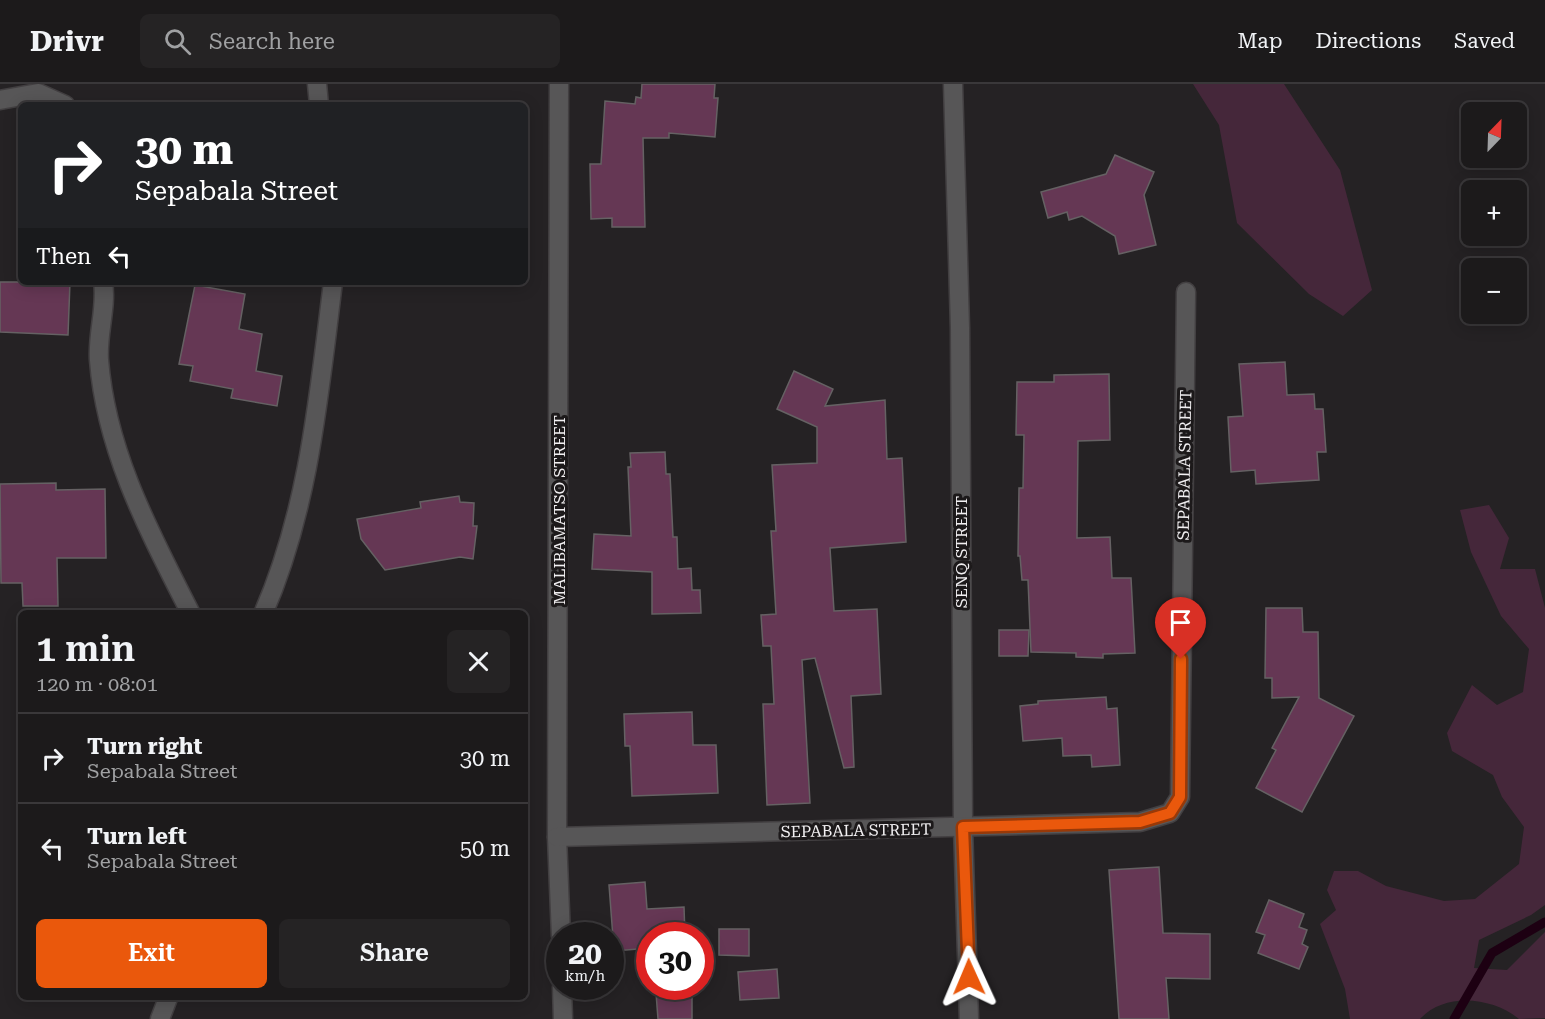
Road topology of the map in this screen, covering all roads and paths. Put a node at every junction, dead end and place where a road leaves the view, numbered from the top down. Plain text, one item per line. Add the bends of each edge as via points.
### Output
1 (317, 84) edge
2 (559, 84) edge
3 (953, 84) edge
4 (0, 100) edge
5 (58, 102) edge
6 (320, 102) edge
7 (103, 285) edge
8 (333, 285) edge
9 (1186, 292) dead end
10 (189, 610) edge
11 (265, 610) edge
12 (963, 827) junction
13 (557, 837) junction
14 (560, 922) edge
15 (167, 1000) edge
16 (563, 1000) edge
17 (160, 1019) edge
18 (564, 1019) edge
19 (969, 1019) edge

1 - 6 street
2 - 13 street, MALIBAMATSO STREET
3 - 12 street, SENQ STREET via 960,328
4 - 5 street via 38,93
7 - 10 street via 99,359 112,437 145,524
8 - 11 street via 309,463 278,580
9 - 12 street, SEPABALA STREET via 1180,797 1170,813 1140,822
12 - 13 street, SEPABALA STREET
12 - 19 street, SENQ STREET
13 - 14 street, MALIBAMATSO STREET
15 - 17 street
16 - 18 street

